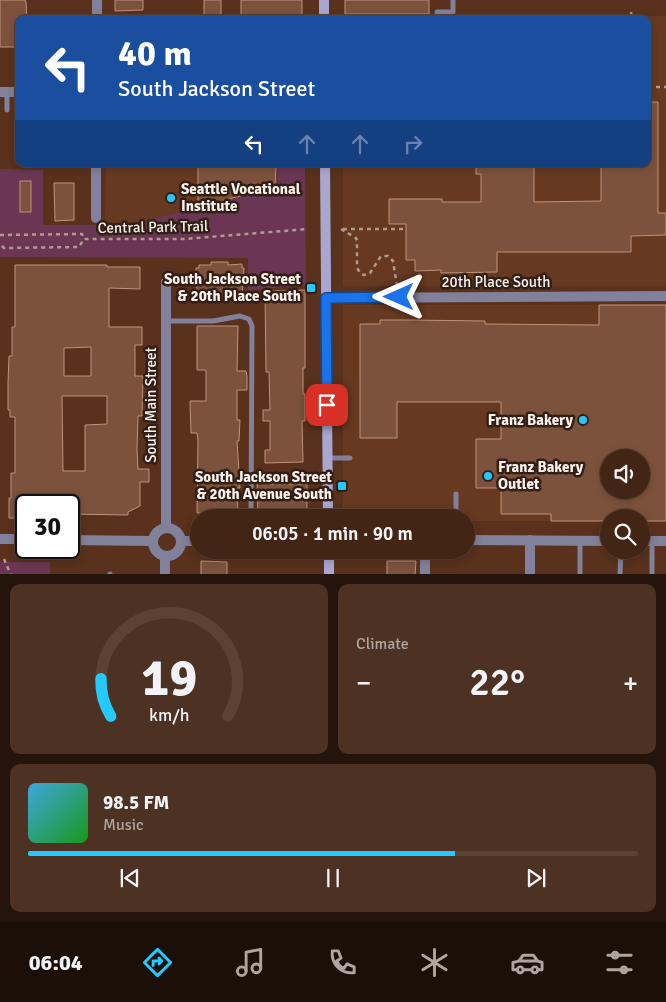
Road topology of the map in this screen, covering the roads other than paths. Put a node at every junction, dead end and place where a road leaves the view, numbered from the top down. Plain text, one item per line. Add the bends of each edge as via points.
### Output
1 (97, 0) edge
2 (324, 0) edge
3 (453, 0) edge
4 (437, 12) dead end
5 (97, 15) edge
6 (324, 15) edge
7 (4, 92) edge
8 (7, 110) dead end
9 (96, 167) edge
10 (325, 167) edge
11 (96, 218) dead end
12 (166, 282) dead end
13 (666, 296) edge
14 (326, 298) junction
15 (166, 321) junction
16 (327, 458) junction
17 (350, 458) dead end
18 (456, 494) dead end
19 (251, 509) edge
20 (328, 509) edge
21 (456, 509) edge
22 (166, 528) junction
23 (0, 539) edge
24 (15, 540) edge
25 (80, 540) edge
26 (475, 540) edge
27 (530, 540) junction
28 (153, 541) junction
29 (181, 541) junction
30 (190, 541) edge
31 (580, 541) junction
32 (600, 541) edge
33 (652, 541) joint
34 (666, 541) edge
35 (165, 556) junction
36 (328, 559) edge
37 (425, 559) edge
38 (620, 559) edge
39 (165, 574) edge
40 (329, 574) edge
41 (426, 574) edge
42 (530, 574) edge
43 (580, 574) edge
44 (620, 574) edge
45 (652, 574) edge

1 - 5 street
2 - 6 main road
3 - 4 lane via 453,12
7 - 8 lane
9 - 11 street
10 - 14 main road
12 - 15 street, South Main Street
13 - 14 street, 20th Place South
14 - 16 main road
15 - 19 lane via 213,321 240,316 251,322
15 - 22 street, South Main Street
16 - 17 lane
16 - 20 main road
18 - 21 lane
22 - 28 street via 158,530
22 - 29 street via 176,532
23 - 24 street
25 - 28 street
26 - 27 street
27 - 31 street
27 - 42 street
28 - 35 street via 156,552
29 - 30 street
29 - 35 street via 177,552
31 - 32 street
31 - 43 lane
33 - 34 street
33 - 45 lane
35 - 39 street
36 - 40 main road
37 - 41 street
38 - 44 lane

